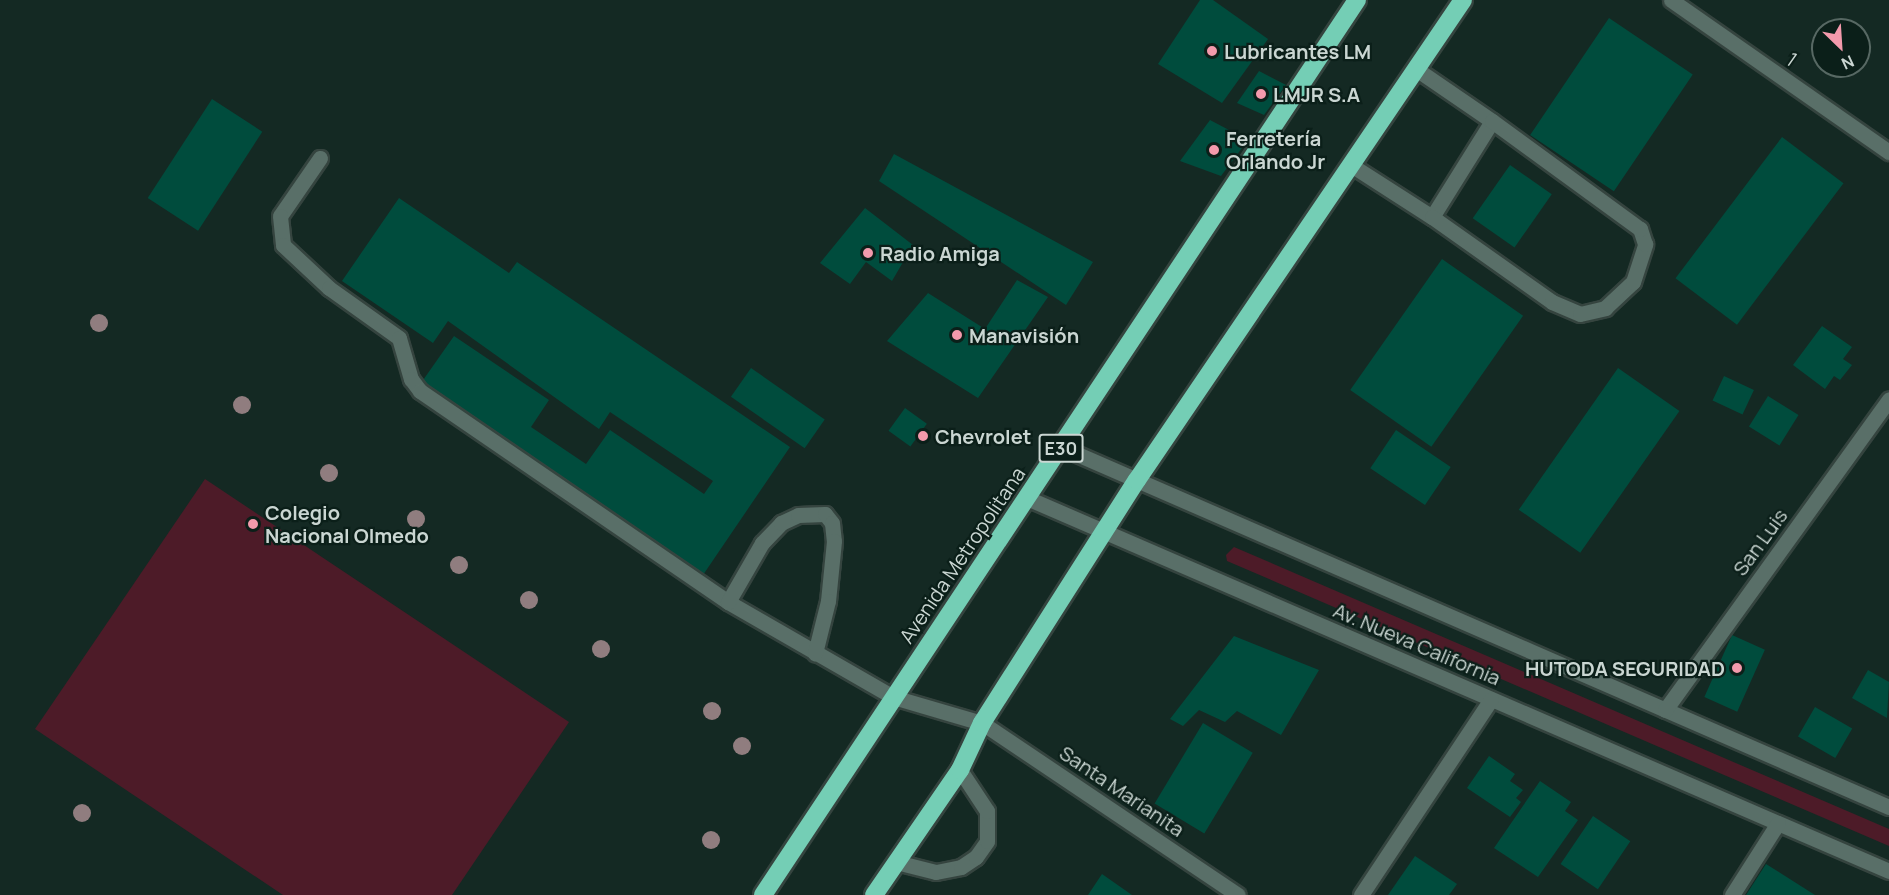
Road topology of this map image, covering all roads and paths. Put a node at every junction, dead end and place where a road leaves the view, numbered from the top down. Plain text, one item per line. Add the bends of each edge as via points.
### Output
1 (1357, 0) edge
2 (1463, 0) edge
3 (1671, 0) edge
4 (1416, 69) junction
5 (1492, 121) junction
6 (1889, 152) edge
7 (320, 158) dead end
8 (1351, 165) junction
9 (1432, 217) junction
10 (1889, 399) edge
11 (1061, 447) junction
12 (1137, 480) junction
13 (1027, 498) junction
14 (1104, 531) junction
15 (728, 602) junction
16 (816, 653) junction
17 (893, 697) junction
18 (1491, 699) junction
19 (1665, 710) junction
20 (982, 723) junction
21 (960, 770) junction
22 (1889, 807) edge
23 (1778, 823) junction
24 (896, 862) junction
25 (1889, 871) edge
26 (763, 895) edge
27 (874, 895) edge
28 (1238, 895) edge
29 (1361, 895) edge
30 (1732, 895) edge

1 - 11 highway, Avenida Metropolitana / E30
2 - 4 highway
3 - 6 street, 1
4 - 5 street
4 - 8 highway
5 - 9 street
5 - 9 street via 1640,229 1645,244 1633,282 1605,308 1580,315 1552,302
7 - 15 street, Santa Marianita via 280,216 283,245 329,288 399,338 411,379 420,391
8 - 9 street
8 - 12 highway
10 - 19 street, San Luis
11 - 12 street, Av. Nueva California
11 - 13 highway, Avenida Metropolitana / E30
12 - 14 highway
12 - 19 street, Av. Nueva California
13 - 14 street, Av. Nueva California
13 - 17 highway, Avenida Metropolitana / E30
14 - 18 street, Av. Nueva California
14 - 20 highway
15 - 16 street, Santa Marianita
15 - 16 street via 762,543 781,523 798,515 825,514 832,523 834,541 828,601
16 - 17 street, Santa Marianita
17 - 20 street, Santa Marianita
17 - 26 highway, Avenida Metropolitana / E30
18 - 23 street, Av. Nueva California
18 - 29 street
19 - 22 street, Av. Nueva California
20 - 21 highway
20 - 28 street, Santa Marianita
21 - 24 highway
21 - 24 street via 987,811 987,841 976,857 961,867 936,872
23 - 25 street, Av. Nueva California
23 - 30 street
24 - 27 highway

